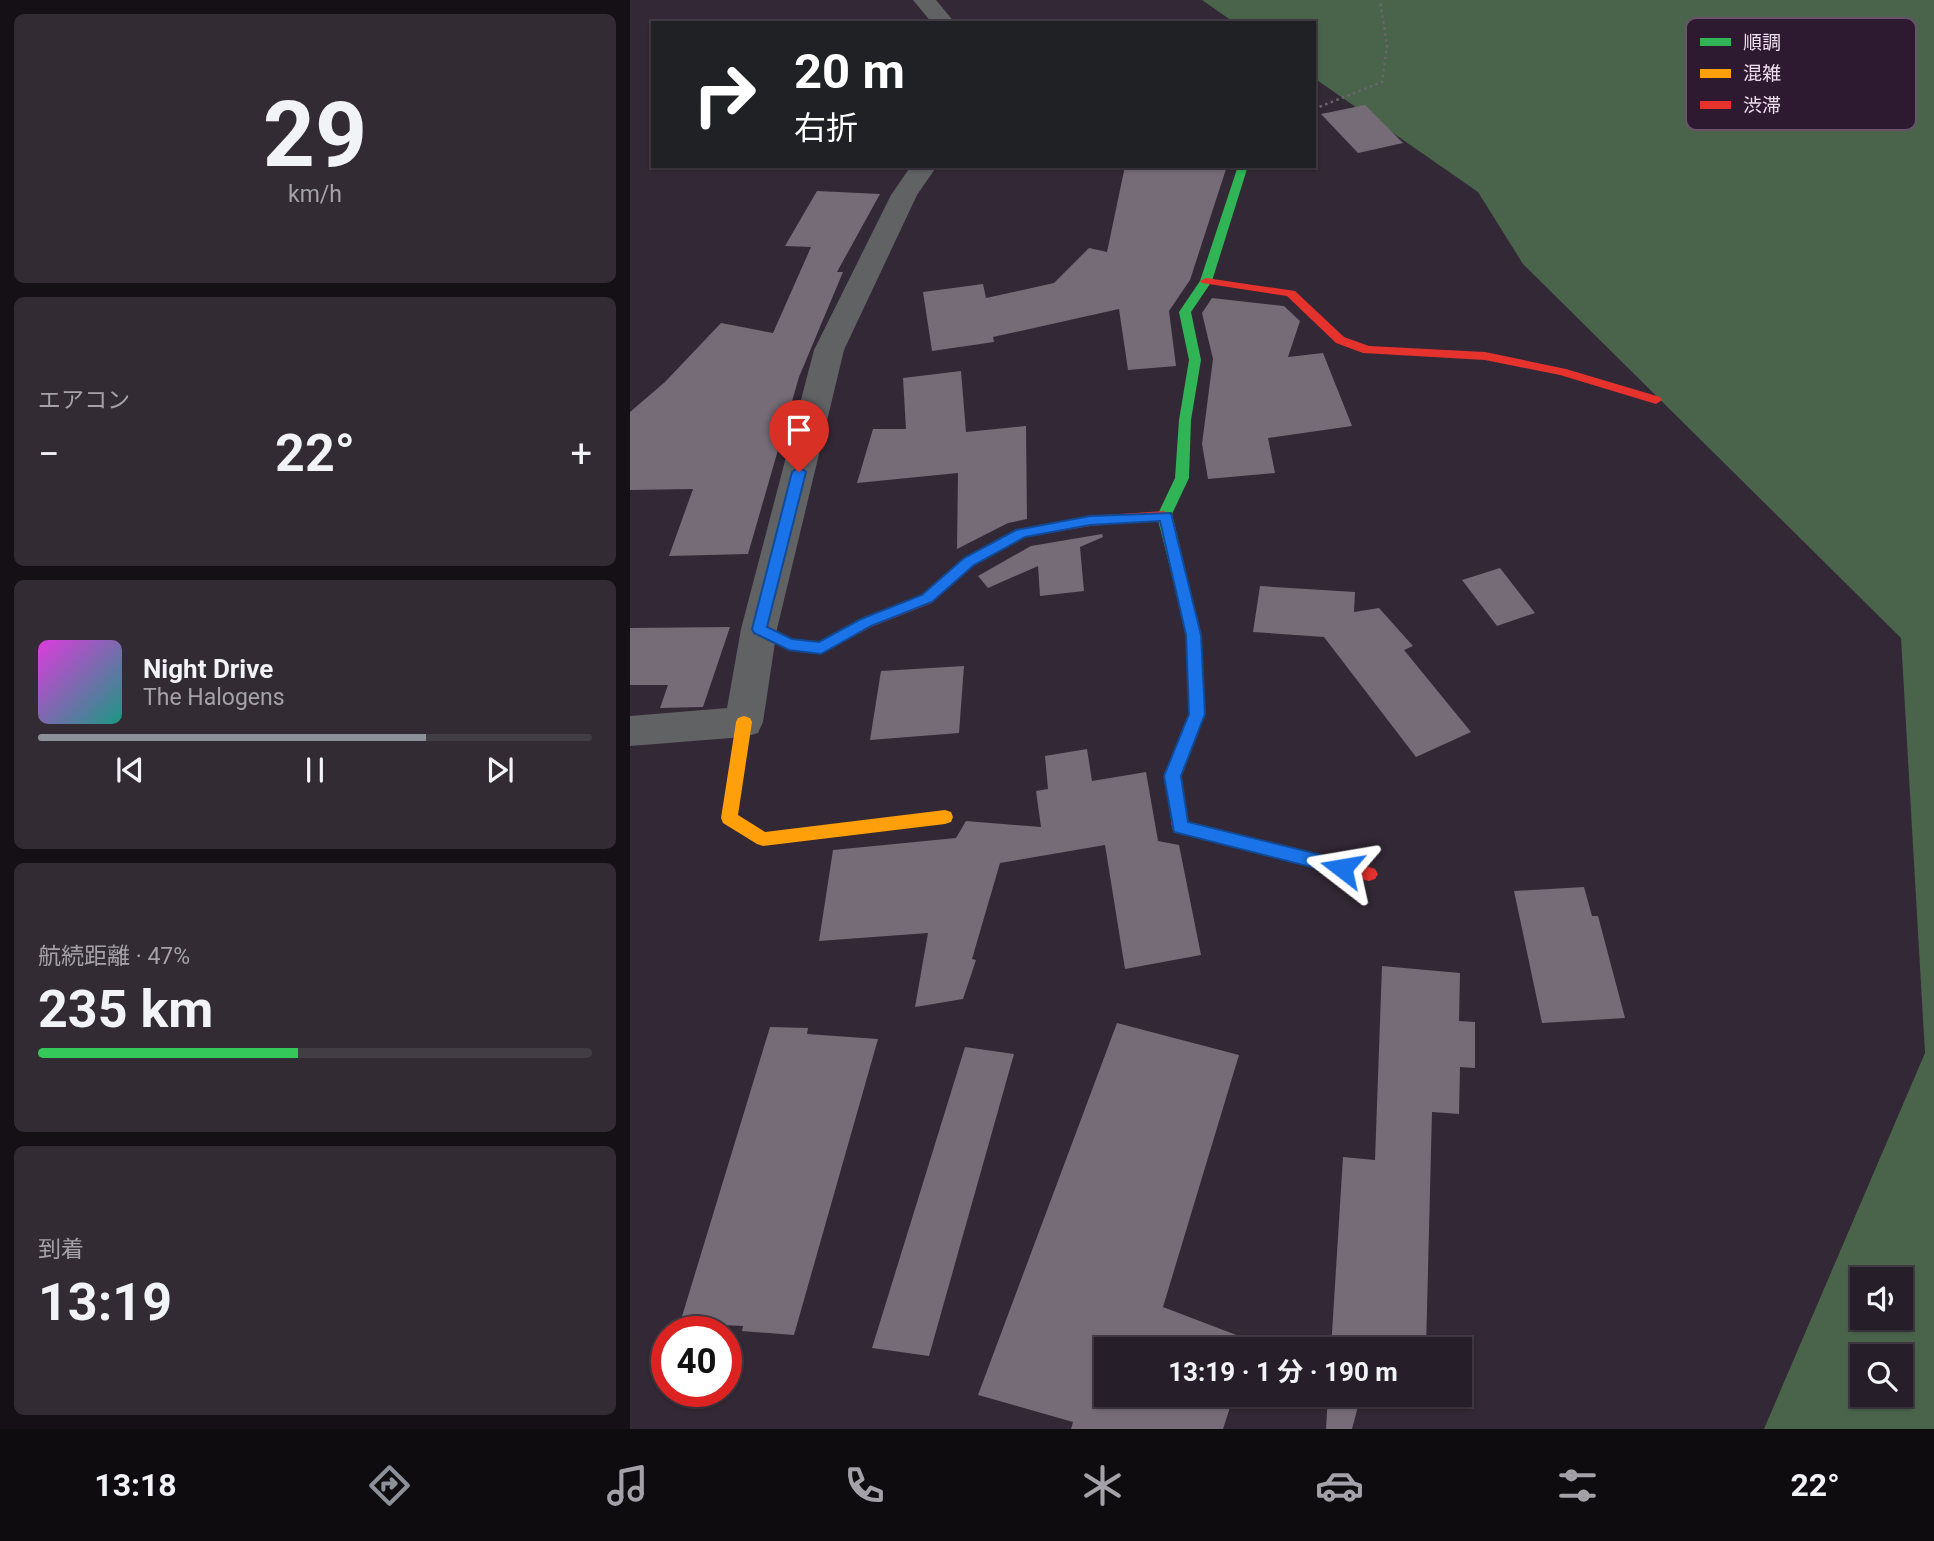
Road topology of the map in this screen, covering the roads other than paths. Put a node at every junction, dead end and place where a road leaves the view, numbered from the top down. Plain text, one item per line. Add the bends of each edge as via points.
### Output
1 (924, 0) edge
2 (942, 21) edge
3 (923, 168) edge
4 (1242, 168) edge
5 (1206, 281) junction
6 (1656, 400) dead end
7 (1166, 516) junction
8 (759, 629) junction
9 (744, 722) junction
10 (630, 731) edge
11 (945, 817) dead end
12 (1369, 874) dead end

1 - 2 street
3 - 8 street via 904,195 829,350
4 - 5 street
5 - 6 street via 1292,293 1340,340 1367,350 1485,356 1562,372
5 - 7 street via 1185,312 1195,360 1182,478
7 - 8 street via 1090,521 1021,533 969,561 927,599 866,623 821,648 789,644
7 - 12 street via 1195,648 1197,714 1173,776 1180,827
8 - 9 street
9 - 10 street
9 - 11 street via 729,818 763,839

